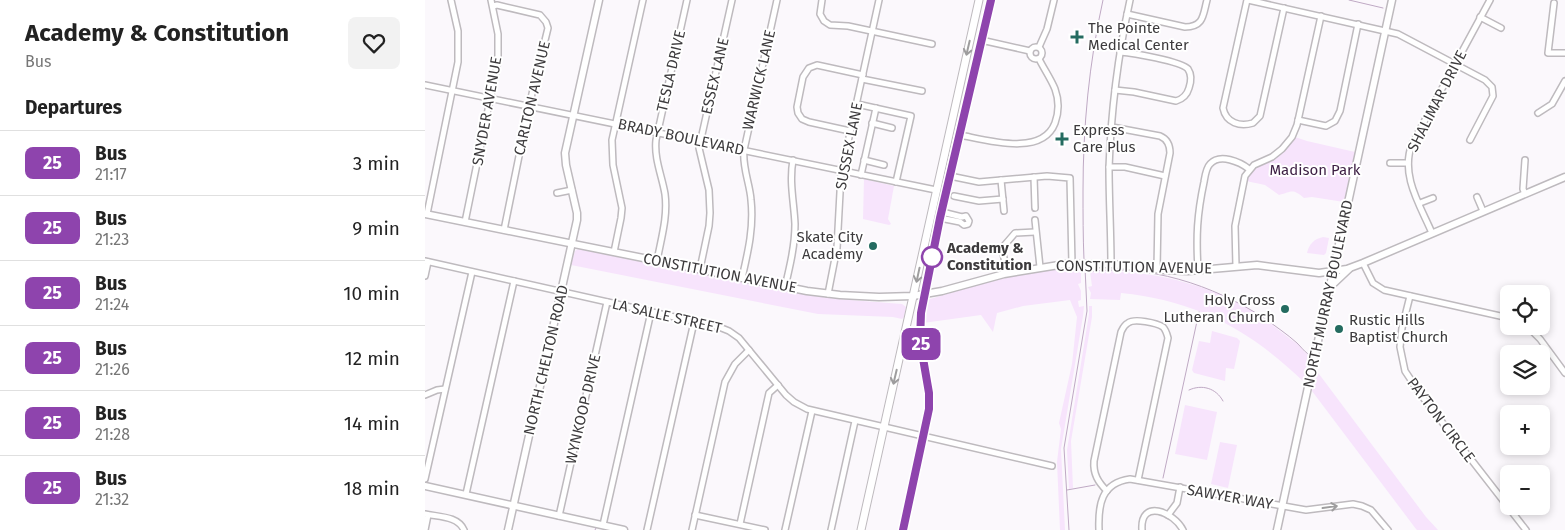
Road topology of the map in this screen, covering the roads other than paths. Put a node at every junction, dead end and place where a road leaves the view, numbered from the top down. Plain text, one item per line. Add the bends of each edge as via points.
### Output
1 (451, 0) edge
2 (491, 0) edge
3 (599, 0) edge
4 (643, 0) edge
5 (687, 0) edge
6 (732, 0) edge
7 (777, 0) edge
8 (822, 0) edge
9 (879, 0) edge
10 (979, 0) edge
11 (983, 0) edge
12 (991, 0) edge
13 (1054, 0) edge
14 (1130, 0) edge
15 (1207, 0) edge
16 (1247, 0) edge
17 (1392, 0) edge
18 (1490, 0) edge
19 (1554, 3) dead end
20 (493, 6) junction
21 (1284, 8) junction
22 (1127, 14) junction
23 (1321, 16) junction
24 (1480, 17) junction
25 (1358, 24) junction
26 (1501, 28) dead end
27 (1385, 30) junction
28 (873, 31) junction
29 (981, 40) junction
30 (932, 44) dead end
31 (1039, 48) junction
32 (1030, 52) junction
33 (1120, 52) junction
34 (1565, 53) edge
35 (1039, 59) junction
36 (1455, 64) junction
37 (863, 77) junction
38 (1565, 81) edge
39 (425, 84) edge
40 (453, 90) junction
41 (1115, 90) junction
42 (922, 91) dead end
43 (491, 98) junction
44 (857, 104) junction
45 (529, 106) junction
46 (876, 108) junction
47 (1539, 112) dead end
48 (573, 115) junction
49 (1298, 120) junction
50 (872, 123) junction
51 (615, 124) junction
52 (1112, 127) junction
53 (892, 128) dead end
54 (851, 131) junction
55 (657, 133) junction
56 (960, 135) junction
57 (1470, 140) dead end
58 (700, 142) junction
59 (744, 150) junction
60 (793, 160) junction
61 (864, 160) junction
62 (1525, 160) dead end
63 (1390, 163) dead end
64 (1408, 163) junction
65 (884, 164) dead end
66 (1109, 167) junction
67 (842, 170) junction
68 (1249, 170) junction
69 (861, 175) junction
70 (950, 176) junction
71 (1165, 176) junction
72 (1034, 177) junction
73 (1565, 177) edge
74 (1001, 180) junction
75 (896, 182) junction
76 (572, 190) junction
77 (937, 190) junction
78 (557, 194) dead end
79 (1525, 194) junction
80 (954, 196) dead end
81 (1477, 197) dead end
82 (1433, 198) dead end
83 (1003, 199) junction
84 (1419, 204) junction
85 (1035, 208) dead end
86 (1004, 211) dead end
87 (1483, 211) junction
88 (426, 214) edge
89 (941, 215) junction
90 (1035, 220) dead end
91 (465, 222) junction
92 (504, 230) junction
93 (1035, 232) junction
94 (1432, 233) junction
95 (572, 244) junction
96 (614, 252) junction
97 (657, 261) junction
98 (427, 262) edge
99 (1363, 263) junction
100 (1074, 264) junction
101 (1111, 264) junction
102 (1236, 266) junction
103 (1040, 267) junction
104 (1351, 268) junction
105 (700, 269) junction
106 (1157, 269) junction
107 (1198, 270) junction
108 (472, 272) junction
109 (1333, 272) junction
110 (1007, 273) junction
111 (425, 276) edge
112 (742, 278) junction
113 (514, 281) junction
114 (785, 287) junction
115 (1330, 287) junction
116 (561, 292) junction
117 (828, 294) junction
118 (924, 294) junction
119 (913, 296) junction
120 (1410, 296) junction
121 (607, 302) junction
122 (651, 312) junction
123 (1500, 316) edge
124 (694, 322) junction
125 (1536, 335) edge
126 (749, 350) junction
127 (1565, 373) edge
128 (778, 385) junction
129 (445, 389) junction
130 (425, 395) edge
131 (812, 410) junction
132 (855, 421) junction
133 (884, 427) junction
134 (924, 436) junction
135 (1052, 466) dead end
136 (425, 478) edge
137 (1138, 480) junction
138 (425, 486) edge
139 (1180, 487) junction
140 (1107, 491) junction
141 (466, 494) junction
142 (513, 505) junction
143 (1282, 506) junction
144 (427, 515) edge
145 (695, 515) junction
146 (1169, 515) junction
147 (559, 516) junction
148 (739, 524) junction
149 (603, 525) junction
150 (425, 530) edge
151 (464, 530) edge
152 (508, 530) edge
153 (624, 530) edge
154 (647, 530) edge
155 (692, 530) edge
156 (765, 530) edge
157 (785, 530) edge
158 (831, 530) edge
159 (861, 530) edge
160 (903, 530) edge
161 (1099, 530) edge
162 (1142, 530) edge
163 (1183, 530) edge
164 (1277, 530) edge
165 (1388, 530) edge
166 (1526, 530) edge

1 - 40 street via 459,45
2 - 20 street, SNYDER AVENUE
3 - 48 main road, NORTH CHELTON ROAD
4 - 51 street
5 - 55 street, TESLA DRIVE
6 - 58 street, ESSEX LANE
7 - 59 street, WARWICK LANE
8 - 28 street via 820,14 827,23
9 - 28 street, SUSSEX LANE
10 -> 77 highway
11 - 29 highway via 976,29
12 - 29 highway
13 - 31 street
14 - 22 street
15 - 22 street via 1202,20 1193,26
16 - 21 street
16 - 21 street via 1223,108 1227,118 1239,124 1253,124 1260,116
17 - 27 main road, NORTH MURRAY BOULEVARD
18 - 24 street, SHALIMAR DRIVE
19 - 34 street via 1548,53
20 - 43 street, SNYDER AVENUE via 498,54
20 - 45 street, CARLTON AVENUE via 537,14 546,22 548,32
21 - 23 street
22 - 33 street
23 - 25 street
23 - 49 street
24 - 26 street
24 - 36 street, SHALIMAR DRIVE
25 - 27 street
25 - 49 street via 1340,111 1335,121 1326,126
27 - 36 street via 1402,35
27 - 109 main road, NORTH MURRAY BOULEVARD
28 - 30 street
28 - 37 street, SUSSEX LANE
29 - 32 street
29 - 56 highway
31 - 32 street
31 - 35 street via 1042,53
32 - 35 street via 1032,58
33 - 41 street
33 - 41 street via 1180,64 1187,69 1191,80 1187,94 1179,100
35 - 56 street via 1058,100 1057,116 1047,136 1007,144
36 - 57 street via 1491,84 1493,90 1492,99
36 - 64 street, SHALIMAR DRIVE via 1412,144
37 - 42 street
37 - 44 street, SUSSEX LANE
37 - 54 street via 817,66 809,68 803,77 797,107 802,119
38 - 47 street via 1552,104
39 - 40 street, BRADY BOULEVARD
40 - 43 street, BRADY BOULEVARD
40 - 88 street
41 - 52 street
43 - 45 street, BRADY BOULEVARD
43 - 91 street, SNYDER AVENUE
44 - 46 street
44 - 54 street, SUSSEX LANE
45 - 48 street, BRADY BOULEVARD
45 - 92 street, CARLTON AVENUE
46 - 50 street
46 - 75 street via 911,116
48 - 51 street, BRADY BOULEVARD
48 - 76 main road, NORTH CHELTON ROAD via 565,156
49 - 68 street via 1292,137 1282,149
50 - 53 street
50 - 61 street
51 - 55 street, BRADY BOULEVARD
51 - 96 street via 612,159 622,208
52 - 66 street
52 - 71 street via 1160,136 1165,140 1170,149
54 - 67 street, SUSSEX LANE
55 - 58 street, BRADY BOULEVARD
55 - 97 street, TESLA DRIVE via 656,154 666,209
56 - 70 highway
58 - 59 street, BRADY BOULEVARD
58 - 105 street, ESSEX LANE via 710,213
59 - 60 street, BRADY BOULEVARD
59 - 112 street, WARWICK LANE via 752,217
60 - 67 street, BRADY BOULEVARD
60 - 114 street via 794,241
61 - 65 street
61 - 69 street
62 - 79 street
63 - 64 street
64 - 84 street, SHALIMAR DRIVE via 1409,177
66 - 71 street via 1125,167
66 - 101 street
67 - 69 street, BRADY BOULEVARD
67 - 117 street, SUSSEX LANE via 837,248
68 - 102 street via 1236,218
68 - 107 street via 1237,162 1222,159 1215,160 1208,167 1197,215
69 - 75 street, BRADY BOULEVARD
70 - 74 street via 979,182
70 - 89 highway
71 - 106 street via 1158,214
72 - 74 street
72 - 85 street
72 - 100 street via 1070,178
73 - 79 main road, CONSTITUTION AVENUE
74 - 83 street
75 - 77 street, BRADY BOULEVARD
76 - 78 street
76 - 95 main road, NORTH CHELTON ROAD via 577,216
77 -> 119 highway
79 - 87 main road, CONSTITUTION AVENUE
80 - 83 street via 979,202
81 - 87 street
82 - 84 street
83 - 86 street
84 - 94 street, SHALIMAR DRIVE
87 - 94 main road, CONSTITUTION AVENUE
88 - 91 main road, CONSTITUTION AVENUE
89 - 89 street via 966,216 969,221 964,225
89 - 118 highway
90 - 93 street
91 - 92 main road, CONSTITUTION AVENUE
92 - 95 main road, CONSTITUTION AVENUE
93 - 103 street
93 - 110 street via 1015,233 1001,248
94 - 99 main road, CONSTITUTION AVENUE
95 - 96 main road, CONSTITUTION AVENUE
95 - 116 main road, NORTH CHELTON ROAD
96 - 97 main road, CONSTITUTION AVENUE
97 - 105 main road, CONSTITUTION AVENUE
98 - 108 street, LA SALLE STREET
98 - 111 street
99 - 104 main road, CONSTITUTION AVENUE
99 - 120 street via 1376,286
100 - 101 main road, CONSTITUTION AVENUE
100 - 103 main road, CONSTITUTION AVENUE
101 - 106 main road, CONSTITUTION AVENUE
102 - 107 main road, CONSTITUTION AVENUE
102 - 109 main road, CONSTITUTION AVENUE
103 - 110 main road, CONSTITUTION AVENUE
104 - 109 main road, CONSTITUTION AVENUE
104 - 115 main road
105 - 112 main road, CONSTITUTION AVENUE
106 - 107 main road, CONSTITUTION AVENUE
108 - 113 street, LA SALLE STREET
108 - 129 street
109 - 115 main road, NORTH MURRAY BOULEVARD
110 - 118 main road, CONSTITUTION AVENUE
112 - 114 main road, CONSTITUTION AVENUE
113 - 116 street, LA SALLE STREET
113 - 141 street
114 - 117 main road, CONSTITUTION AVENUE
115 - 143 main road, NORTH MURRAY BOULEVARD
116 - 121 street, LA SALLE STREET
116 - 142 main road, NORTH CHELTON ROAD
117 - 119 main road, CONSTITUTION AVENUE
118 - 119 main road, CONSTITUTION AVENUE
118 - 134 highway via 919,330 929,404
119 -> 133 highway
120 - 123 street
120 - 166 street, PAYTON CIRCLE via 1400,347 1405,371
121 - 122 street, LA SALLE STREET
121 - 147 street, WYNKOOP DRIVE
122 - 124 street, LA SALLE STREET
122 - 149 street
124 - 126 street, LA SALLE STREET via 729,331
124 - 154 street
125 - 127 street
126 - 128 street, LA SALLE STREET
126 - 145 street via 732,368 725,382
128 - 131 street, LA SALLE STREET via 794,402
128 - 148 street via 769,393
129 - 130 street
129 - 136 street
131 - 132 street, LA SALLE STREET
131 - 157 street
132 - 133 street, LA SALLE STREET
132 - 158 street
133 - 134 street, LA SALLE STREET
133 - 159 highway
134 - 135 street, LA SALLE STREET
134 - 160 highway
137 - 139 street, SAWYER WAY
137 - 140 street, SAWYER WAY via 1118,482
137 - 140 street via 1168,338 1161,326 1137,320 1128,322 1121,332 1093,461 1096,478
138 - 141 main road
139 - 143 street, SAWYER WAY
139 - 146 street via 1177,502
140 - 161 street via 1099,509
141 - 142 main road
142 - 147 main road
142 - 152 main road, NORTH CHELTON ROAD
143 - 164 main road, NORTH MURRAY BOULEVARD
143 -> 165 street, SAWYER WAY via 1311,510 1353,504 1362,506 1371,510
144 - 150 street
144 - 151 street via 457,520
145 - 148 street
145 - 155 street
146 - 162 street via 1151,511 1143,519
146 - 163 street
147 - 149 main road
148 - 156 street
149 - 153 main road

